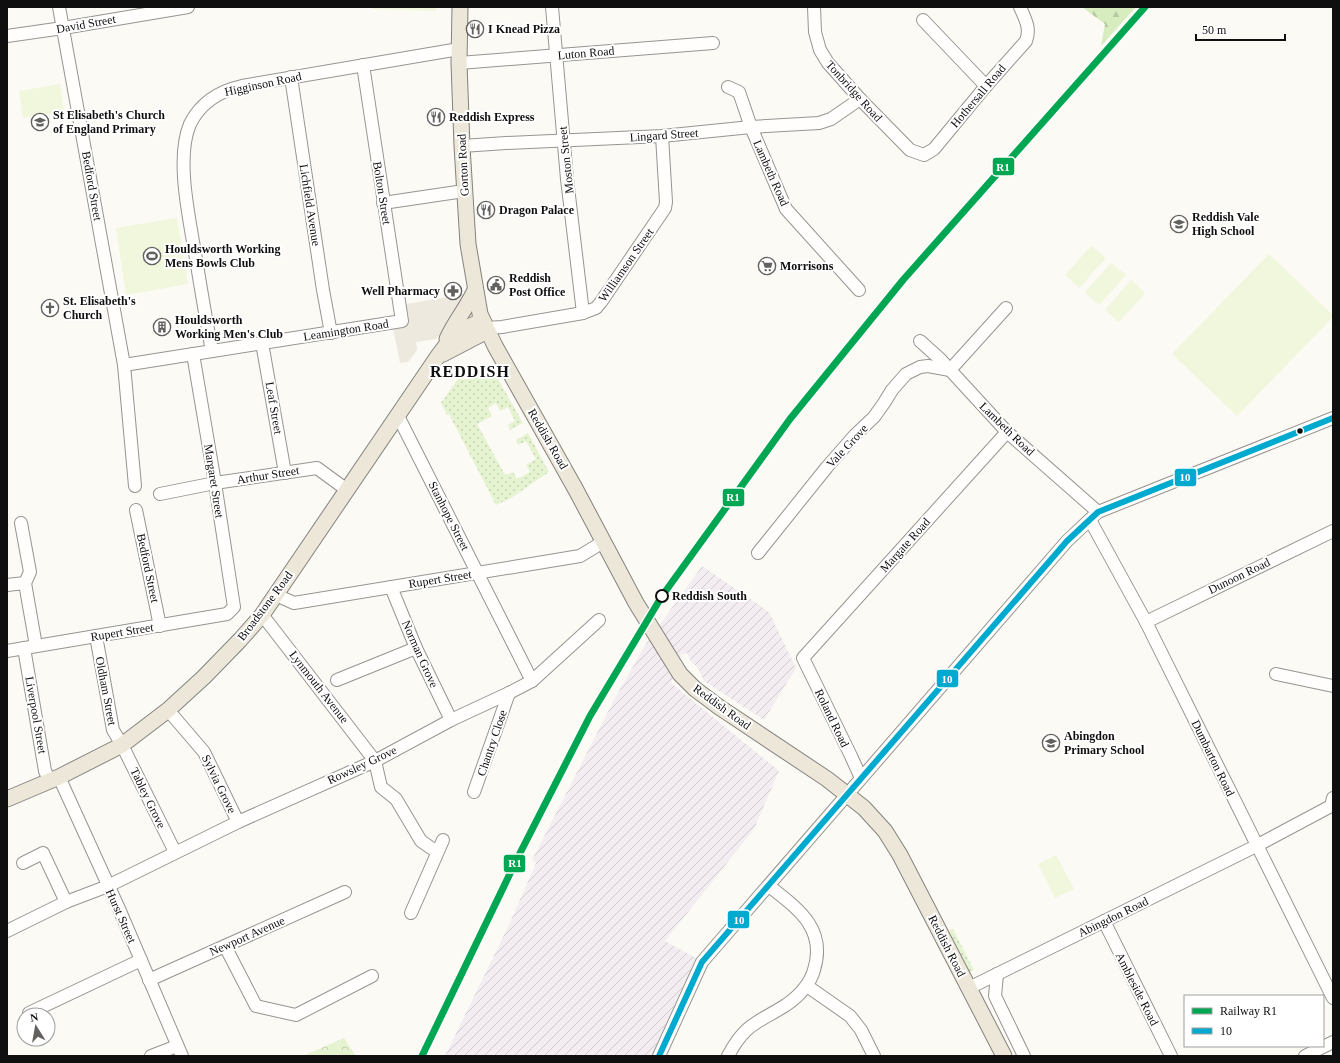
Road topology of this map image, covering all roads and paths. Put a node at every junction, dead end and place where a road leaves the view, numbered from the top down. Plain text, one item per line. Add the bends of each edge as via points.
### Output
1 (59, 7) edge
2 (188, 7) edge
3 (460, 7) edge
4 (552, 7) edge
5 (814, 7) edge
6 (1020, 7) edge
7 (922, 20) dead end
8 (63, 28) junction
9 (7, 36) edge
10 (713, 43) dead end
11 (459, 56) junction
12 (556, 56) junction
13 (363, 65) junction
14 (291, 77) junction
15 (986, 86) junction
16 (728, 87) dead end
17 (860, 99) junction
18 (751, 127) junction
19 (662, 136) junction
20 (564, 140) junction
21 (462, 146) junction
22 (924, 155) joint
23 (464, 191) junction
24 (383, 203) junction
25 (475, 290) junction
26 (859, 290) dead end
27 (1006, 308) dead end
28 (583, 313) junction
29 (402, 321) joint
30 (485, 327) junction
31 (331, 333) junction
32 (920, 342) dead end
33 (262, 343) junction
34 (212, 351) junction
35 (193, 354) junction
36 (438, 356) junction
37 (124, 365) junction
38 (950, 370) junction
39 (398, 416) junction
40 (1332, 422) edge
41 (1007, 432) junction
42 (285, 472) junction
43 (215, 483) junction
44 (135, 486) dead end
45 (347, 490) junction
46 (160, 494) dead end
47 (136, 510) dead end
48 (1094, 516) junction
49 (21, 523) dead end
50 (1333, 531) edge
51 (603, 542) junction
52 (758, 553) dead end
53 (477, 573) junction
54 (24, 582) junction
55 (7, 585) edge
56 (391, 587) junction
57 (276, 595) junction
58 (234, 607) joint
59 (262, 615) junction
60 (599, 620) dead end
61 (1146, 622) junction
62 (160, 626) junction
63 (96, 636) junction
64 (30, 647) junction
65 (416, 648) junction
66 (7, 651) edge
67 (803, 658) joint
68 (1276, 674) dead end
69 (337, 680) dead end
70 (532, 681) junction
71 (1333, 686) edge
72 (509, 693) junction
73 (168, 710) junction
74 (451, 720) junction
75 (122, 745) junction
76 (375, 760) junction
77 (861, 778) junction
78 (54, 779) junction
79 (474, 792) dead end
80 (847, 794) junction
81 (1333, 798) edge
82 (7, 799) edge
83 (238, 822) junction
84 (443, 840) dead end
85 (1256, 846) junction
86 (175, 852) junction
87 (437, 852) junction
88 (23, 863) dead end
89 (108, 886) junction
90 (769, 886) junction
91 (345, 892) dead end
92 (66, 902) junction
93 (411, 913) dead end
94 (1104, 921) junction
95 (7, 931) edge
96 (225, 946) junction
97 (141, 960) junction
98 (997, 974) junction
99 (372, 976) dead end
100 (150, 980) junction
101 (807, 986) junction
102 (969, 988) junction
103 (1333, 998) edge
104 (42, 1007) edge
105 (1333, 1042) edge
106 (1324, 1046) edge
107 (1323, 1047) edge
108 (180, 1051) edge
109 (151, 1056) edge
110 (659, 1056) edge
111 (728, 1056) edge
112 (874, 1056) edge
113 (1004, 1056) edge
114 (1024, 1056) edge
115 (1171, 1056) edge
116 (1305, 1056) edge

1 - 8 street, Bedford Street
2 - 8 street, David Street
3 - 11 main road, Gorton Road
4 - 12 street, Moston Street
5 - 17 street, Tonbridge Road via 815,32 820,50 828,63
6 - 15 street, Hothersall Road via 1029,28 1026,41
7 - 15 street
8 - 9 street, David Street
8 - 37 street, Bedford Street
10 - 12 street, Luton Road
11 - 12 street, Luton Road
11 - 13 street, Higginson Road
11 - 21 main road, Gorton Road
12 - 20 street, Moston Street
13 - 14 street, Higginson Road
13 - 24 street, Bolton Street
14 - 31 street, Lichfield Avenue
14 - 34 street, Higginson Road via 231,88 217,94 207,101 191,124 185,143 184,168 188,213
15 - 22 street, Hothersall Road via 934,149
16 - 18 street, Lambeth Road via 739,92
17 - 18 street, Lingard Street via 831,119 819,123
17 - 22 street, Tonbridge Road via 910,150
18 - 19 street, Lingard Street
18 - 26 street, Lambeth Road via 786,209
19 - 20 street, Lingard Street
19 - 28 street, Williamson Street via 665,208 601,302 596,308
20 - 21 street, Lingard Street
20 - 28 street, Moston Street
21 - 23 main road, Gorton Road
23 - 24 street
23 - 25 main road, Gorton Road
24 - 29 street, Bolton Street
25 - 30 main road, Gorton Road
25 - 36 main road
27 - 38 street
28 - 30 street, Williamson Street via 502,327
29 - 31 street, Leamington Road
30 - 36 main road, Broadstone Road via 456,332
30 - 51 main road, Reddish Road
31 - 33 street, Leamington Road
32 - 38 street, Lambeth Road
33 - 34 street, Leamington Road
33 - 42 street, Leaf Street
34 - 35 street, Leamington Road
35 - 37 street, Leamington Road
35 - 43 street, Margaret Street
36 - 39 main road, Broadstone Road
37 - 44 street, Bedford Street
38 - 41 street, Lambeth Road
38 - 52 street, Vale Grove via 928,366 906,374 874,417 827,467
39 - 45 main road, Broadstone Road
39 - 53 street, Stanhope Street
40 - 48 street
41 - 48 street, Lambeth Road
41 - 67 street, Margate Road
42 - 43 street, Arthur Street
42 - 45 street, Arthur Street via 317,468
43 - 46 street, Arthur Street
43 - 58 street, Margaret Street
45 - 57 main road, Broadstone Road
47 - 62 street, Bedford Street
48 - 61 street, Dumbarton Road
48 - 77 street via 1067,541
49 - 54 street via 30,572
50 - 61 street, Dunoon Road
51 - 53 street, Rupert Street via 580,556
51 - 80 main road, Reddish Road via 636,603 680,674 719,707
53 - 56 street, Rupert Street
53 - 70 street, Stanhope Street
54 - 55 street
54 - 64 street, Liverpool Street
56 - 57 street, Rupert Street via 294,603
56 - 65 street, Norman Grove
57 - 59 main road, Broadstone Road
58 - 62 street, Rupert Street via 227,614
59 - 73 main road, Broadstone Road via 204,677
59 - 76 street, Lynmouth Avenue
60 - 70 street, Rowsley Grove
61 - 85 street, Dumbarton Road
62 - 63 street, Rupert Street
63 - 64 street, Rupert Street
63 - 75 street, Oldham Street via 113,730
64 - 66 street, Rupert Street
64 - 78 street, Liverpool Street via 45,770
65 - 69 street
65 - 74 street, Norman Grove
67 - 77 street, Roland Road
68 - 71 street
70 - 72 street, Rowsley Grove
72 - 74 street, Rowsley Grove
72 - 79 street, Chantry Close
73 - 75 main road, Broadstone Road
73 - 83 street, Sylvia Grove via 204,752
74 - 76 street, Rowsley Grove
75 - 78 main road, Broadstone Road
75 - 86 street, Tabley Grove
76 - 83 street, Rowsley Grove
76 - 87 street via 381,787 396,799 421,841
77 - 80 street
78 - 82 main road, Broadstone Road
78 - 89 street, Hurst Street
80 - 90 street
80 - 102 main road, Reddish Road via 885,831
81 - 85 street, Abingdon Road via 1331,806
83 - 86 street, Rowsley Grove
84 - 87 street
85 - 94 street, Abingdon Road
85 - 103 street, Dumbarton Road
86 - 89 street, Rowsley Grove
87 - 93 street
88 - 92 street via 43,853
89 - 92 street, Rowsley Grove
89 - 97 street, Hurst Street
90 - 101 street via 796,908 812,927 818,949 817,961
90 - 110 street via 702,962
91 - 96 street, Newport Avenue
92 - 95 street, Rowsley Grove
94 - 98 street, Abingdon Road
94 - 115 street, Ambleside Road
96 - 99 street via 256,1006 296,1015
96 - 100 street, Newport Avenue
97 - 100 street, Hurst Street
97 - 104 street
98 - 102 street, Abingdon Road
98 - 114 street via 995,996
100 - 108 street, Hurst Street
101 - 111 street via 786,1005 741,1034
101 - 112 street via 850,1016 861,1030
102 - 113 main road, Reddish Road
105 - 106 street
107 - 116 street
108 - 109 street

